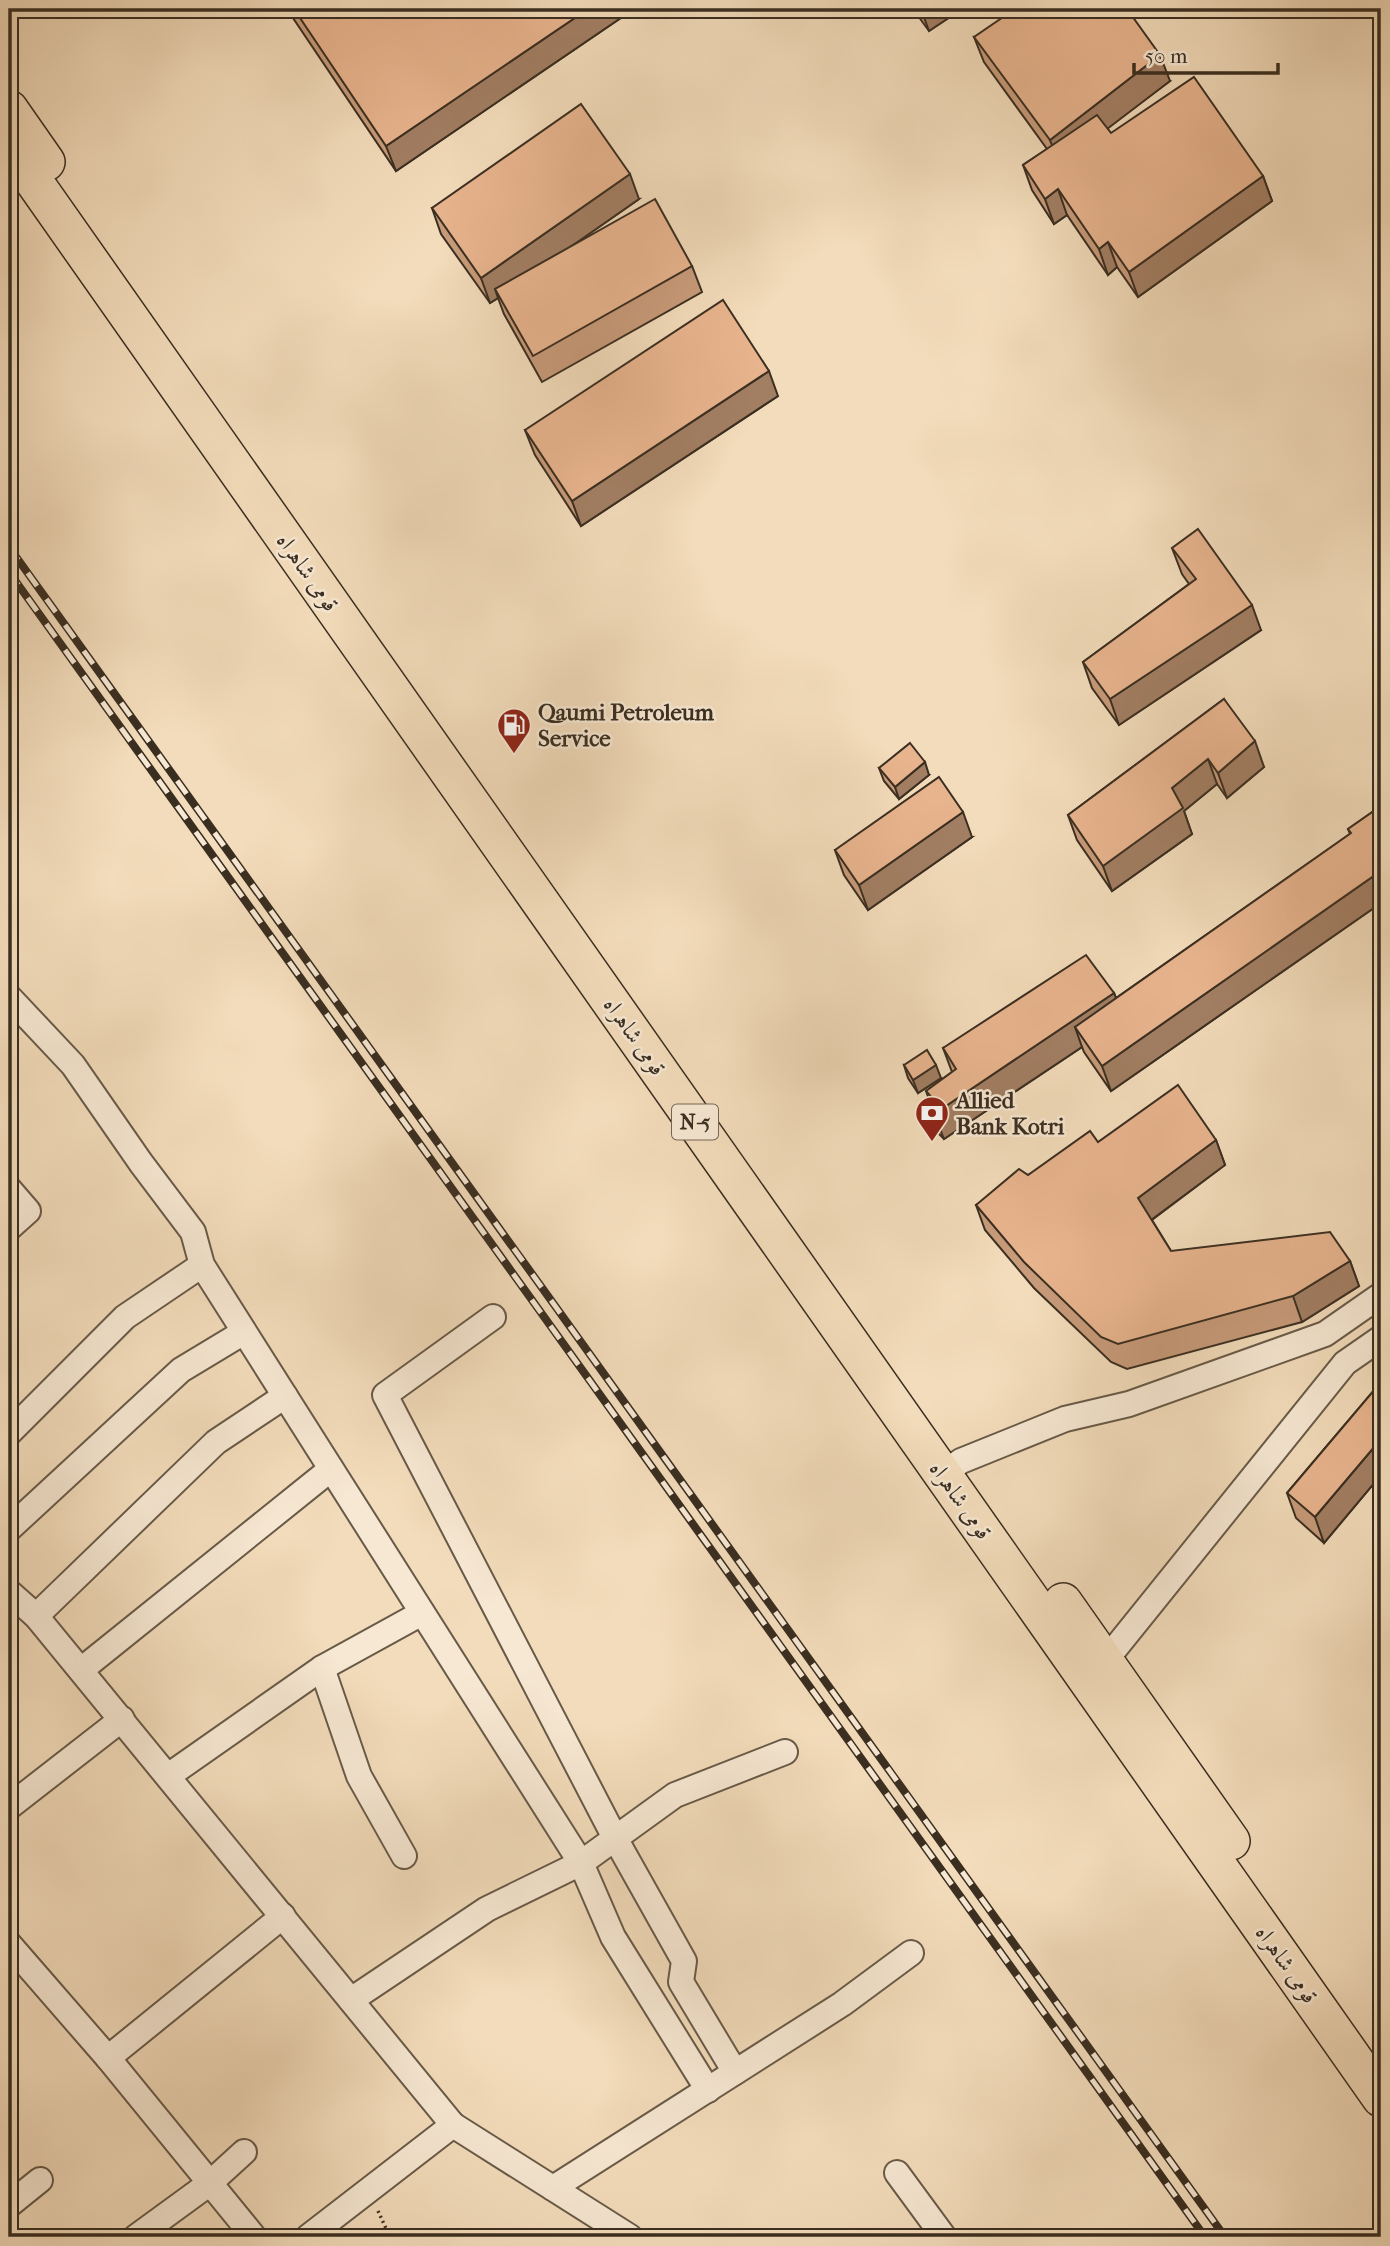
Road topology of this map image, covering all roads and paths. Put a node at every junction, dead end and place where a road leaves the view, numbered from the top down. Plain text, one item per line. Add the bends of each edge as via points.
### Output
1 (9, 109) edge
2 (9, 146) edge
3 (9, 997) edge
4 (9, 1189) edge
5 (9, 1228) edge
6 (202, 1265) junction
7 (1381, 1295) edge
8 (493, 1317) dead end
9 (244, 1332) junction
10 (1381, 1338) edge
11 (285, 1396) junction
12 (9, 1433) edge
13 (952, 1468) junction
14 (331, 1469) junction
15 (9, 1529) edge
16 (9, 1592) edge
17 (422, 1613) junction
18 (36, 1616) junction
19 (322, 1668) junction
20 (1095, 1669) junction
21 (81, 1670) junction
22 (122, 1719) junction
23 (785, 1752) dead end
24 (168, 1776) junction
25 (9, 1807) edge
26 (615, 1838) junction
27 (404, 1856) dead end
28 (581, 1863) junction
29 (283, 1916) junction
30 (9, 1944) edge
31 (911, 1953) dead end
32 (351, 2000) junction
33 (1381, 2055) edge
34 (108, 2058) junction
35 (735, 2072) junction
36 (708, 2090) junction
37 (1381, 2098) edge
38 (453, 2124) junction
39 (244, 2152) dead end
40 (897, 2173) dead end
41 (40, 2180) dead end
42 (210, 2183) junction
43 (552, 2188) junction
44 (368, 2190) junction
45 (9, 2206) edge
46 (136, 2237) edge
47 (254, 2237) edge
48 (308, 2237) edge
49 (390, 2237) edge
50 (630, 2237) edge
51 (944, 2237) edge

1 - 13 highway, قومی شاہراہ / N-5
2 - 13 highway, قومی شاہراہ / N-5
3 - 6 street via 73,1065 194,1233
4 - 5 street via 28,1211
6 - 9 street
6 - 12 street via 125,1317
7 - 13 street via 1325,1334 1129,1404 1065,1419
8 - 26 street via 385,1395
9 - 11 street
9 - 15 street via 181,1370
10 - 20 street via 1345,1363
11 - 14 street
11 - 18 street via 216,1442
13 - 20 highway, قومی شاہراہ / N-5
14 - 17 street
14 - 21 street
16 - 18 street
17 - 19 street
17 - 28 street
18 - 21 street
19 - 24 street
19 - 27 street via 359,1776
20 - 33 highway, قومی شاہراہ / N-5
20 - 37 highway, قومی شاہراہ / N-5
21 - 22 street
22 - 24 street
22 - 25 street
23 - 26 street via 675,1795
24 - 29 street
26 - 28 street
26 - 35 street via 684,1961 681,1982
28 - 32 street via 487,1909
28 - 36 street via 613,1937
29 - 32 street
29 - 34 street
30 - 34 street
31 - 35 street via 842,2004
32 - 38 street
34 - 42 street
35 - 36 street
36 - 43 street
38 - 43 street
38 - 44 street
39 - 42 street
40 - 51 street
41 - 45 street
42 - 46 street
42 - 47 street
43 - 50 street
44 - 48 street
44 - 49 path

